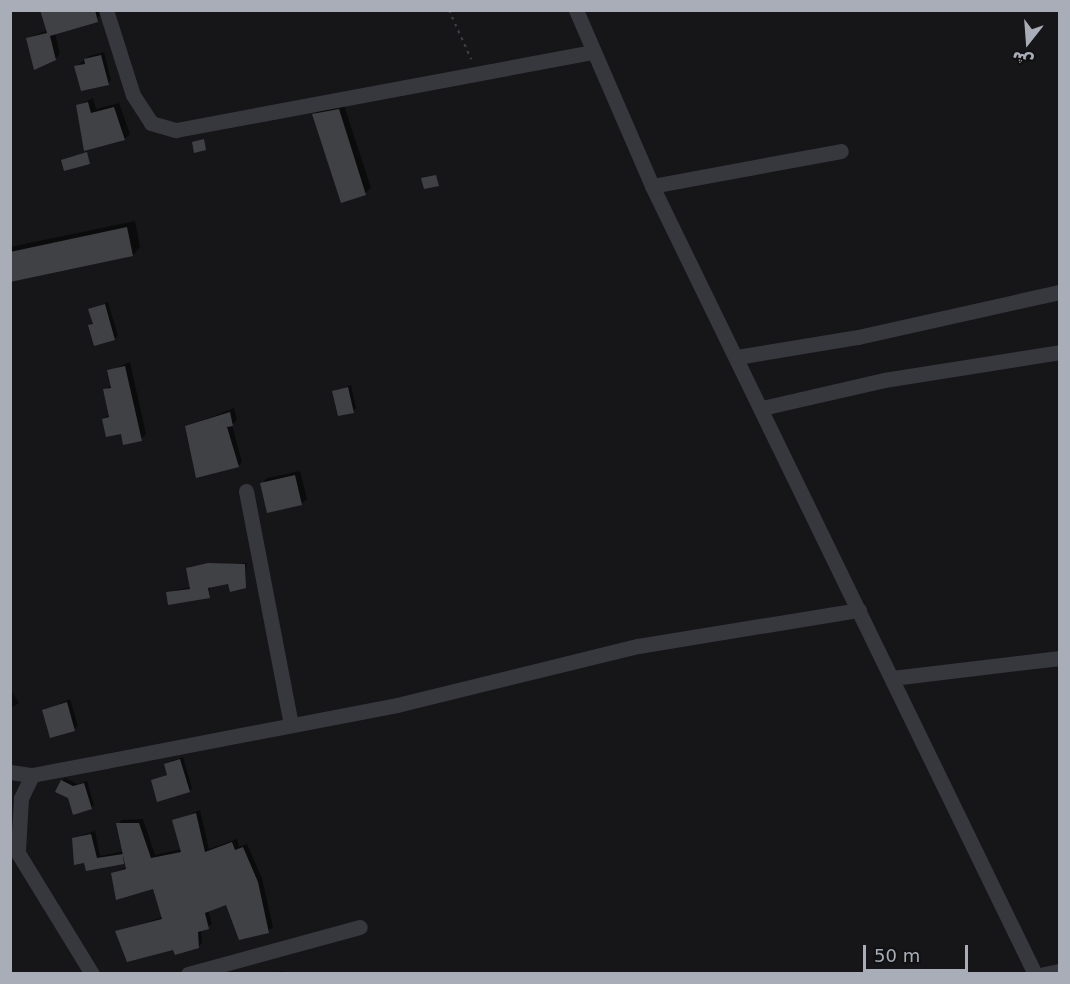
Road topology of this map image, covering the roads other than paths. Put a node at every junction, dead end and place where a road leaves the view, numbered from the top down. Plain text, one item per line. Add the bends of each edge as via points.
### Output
1 (106, 10) edge
2 (576, 10) edge
3 (592, 52) junction
4 (841, 151) dead end
5 (652, 186) junction
6 (1059, 292) edge
7 (1059, 352) edge
8 (737, 357) junction
9 (762, 408) junction
10 (246, 491) dead end
11 (859, 610) junction
12 (1059, 658) edge
13 (892, 678) junction
14 (291, 725) junction
15 (10, 772) edge
16 (32, 775) junction
17 (14, 845) edge
18 (360, 927) dead end
19 (1059, 970) edge
20 (92, 974) edge
21 (188, 974) edge
22 (1035, 974) edge
23 (1044, 974) edge

1 - 3 street via 133,95 151,123 163,129 176,130
2 - 3 street
3 - 5 street
4 - 5 street
5 - 8 street
6 - 8 street via 868,335
7 - 9 street via 884,380
8 - 9 street
9 - 11 street
10 - 14 street
11 - 13 street
11 - 14 street via 638,646 397,705
12 - 13 street
13 - 22 street
14 - 16 street
15 - 16 street
16 - 17 street via 21,798
17 - 20 street
18 - 21 street
19 - 23 street

